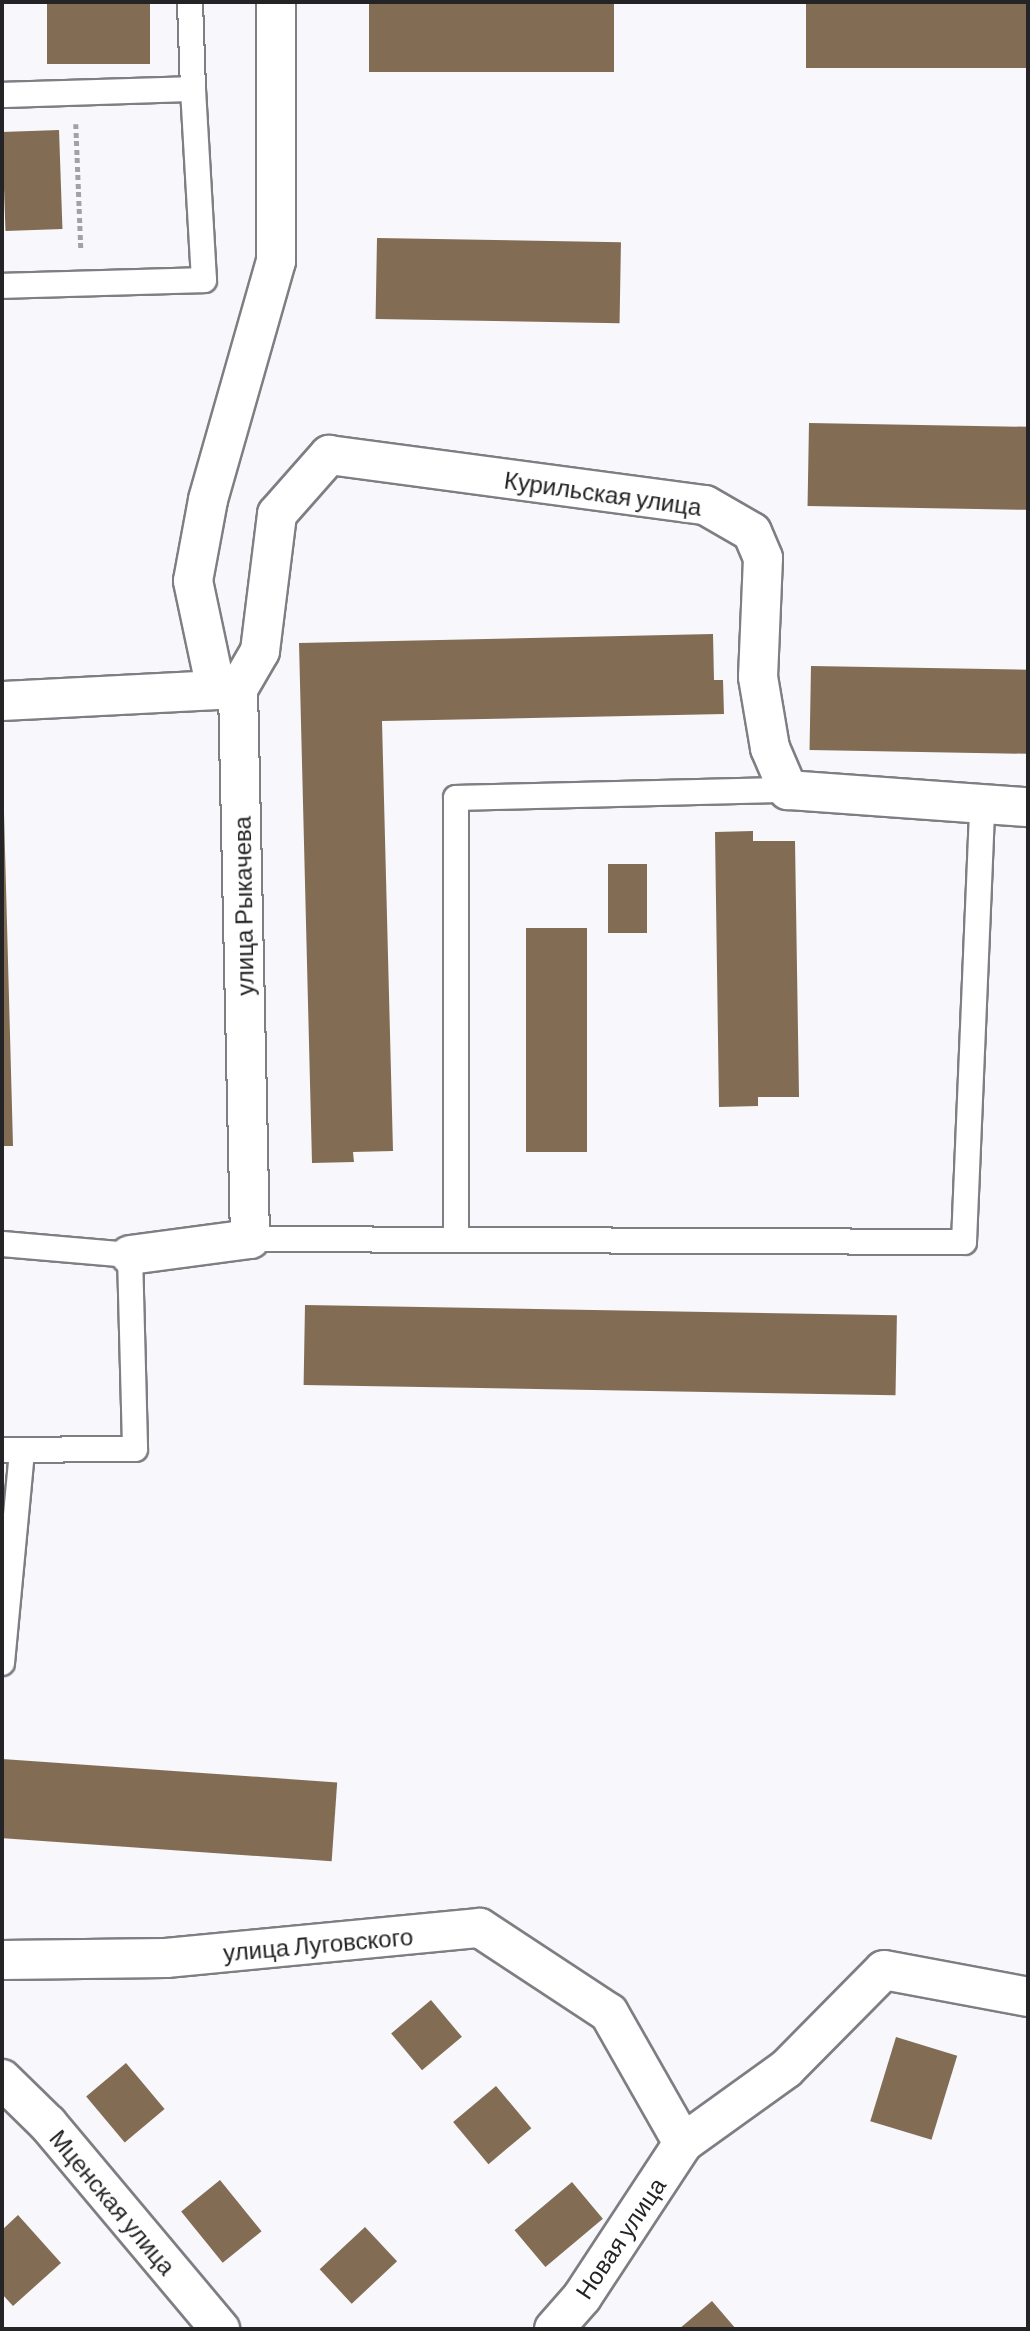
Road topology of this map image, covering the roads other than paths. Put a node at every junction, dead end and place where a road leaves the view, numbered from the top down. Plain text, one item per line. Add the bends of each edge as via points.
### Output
1 (190, 2) edge
2 (276, 2) edge
3 (193, 89) junction
4 (2, 95) edge
5 (2, 286) edge
6 (238, 689) junction
7 (2, 701) edge
8 (788, 790) junction
9 (982, 804) junction
10 (1028, 807) edge
11 (250, 1239) junction
12 (456, 1240) junction
13 (2, 1244) edge
14 (130, 1255) junction
15 (12, 1451) edge
16 (2, 1663) edge
17 (2, 1960) edge
18 (1028, 1997) edge
19 (2, 2079) edge
20 (683, 2143) junction
21 (220, 2329) edge
22 (554, 2329) edge

1 - 3 lane
2 - 6 street via 276,261 208,500 193,581 216,689
3 - 4 lane
3 - 5 lane via 204,280
6 - 7 street
6 - 8 street, Курильская улица via 260,651 277,514 329,455 705,505 752,532 763,558 758,677 770,748
6 - 11 street, улица Рыкачева
8 - 9 street
8 - 12 lane via 456,798
9 - 10 street
9 - 12 lane via 964,1242
11 - 12 lane
11 - 14 street
13 - 14 lane
14 - 15 lane via 135,1449
15 - 16 lane
17 - 20 street, улица Луговского via 166,1958 480,1928 609,2014
18 - 20 street via 884,1970 786,2069
19 - 21 street, Мценская улица via 48,2124
20 - 22 street, Новая улица via 582,2297

